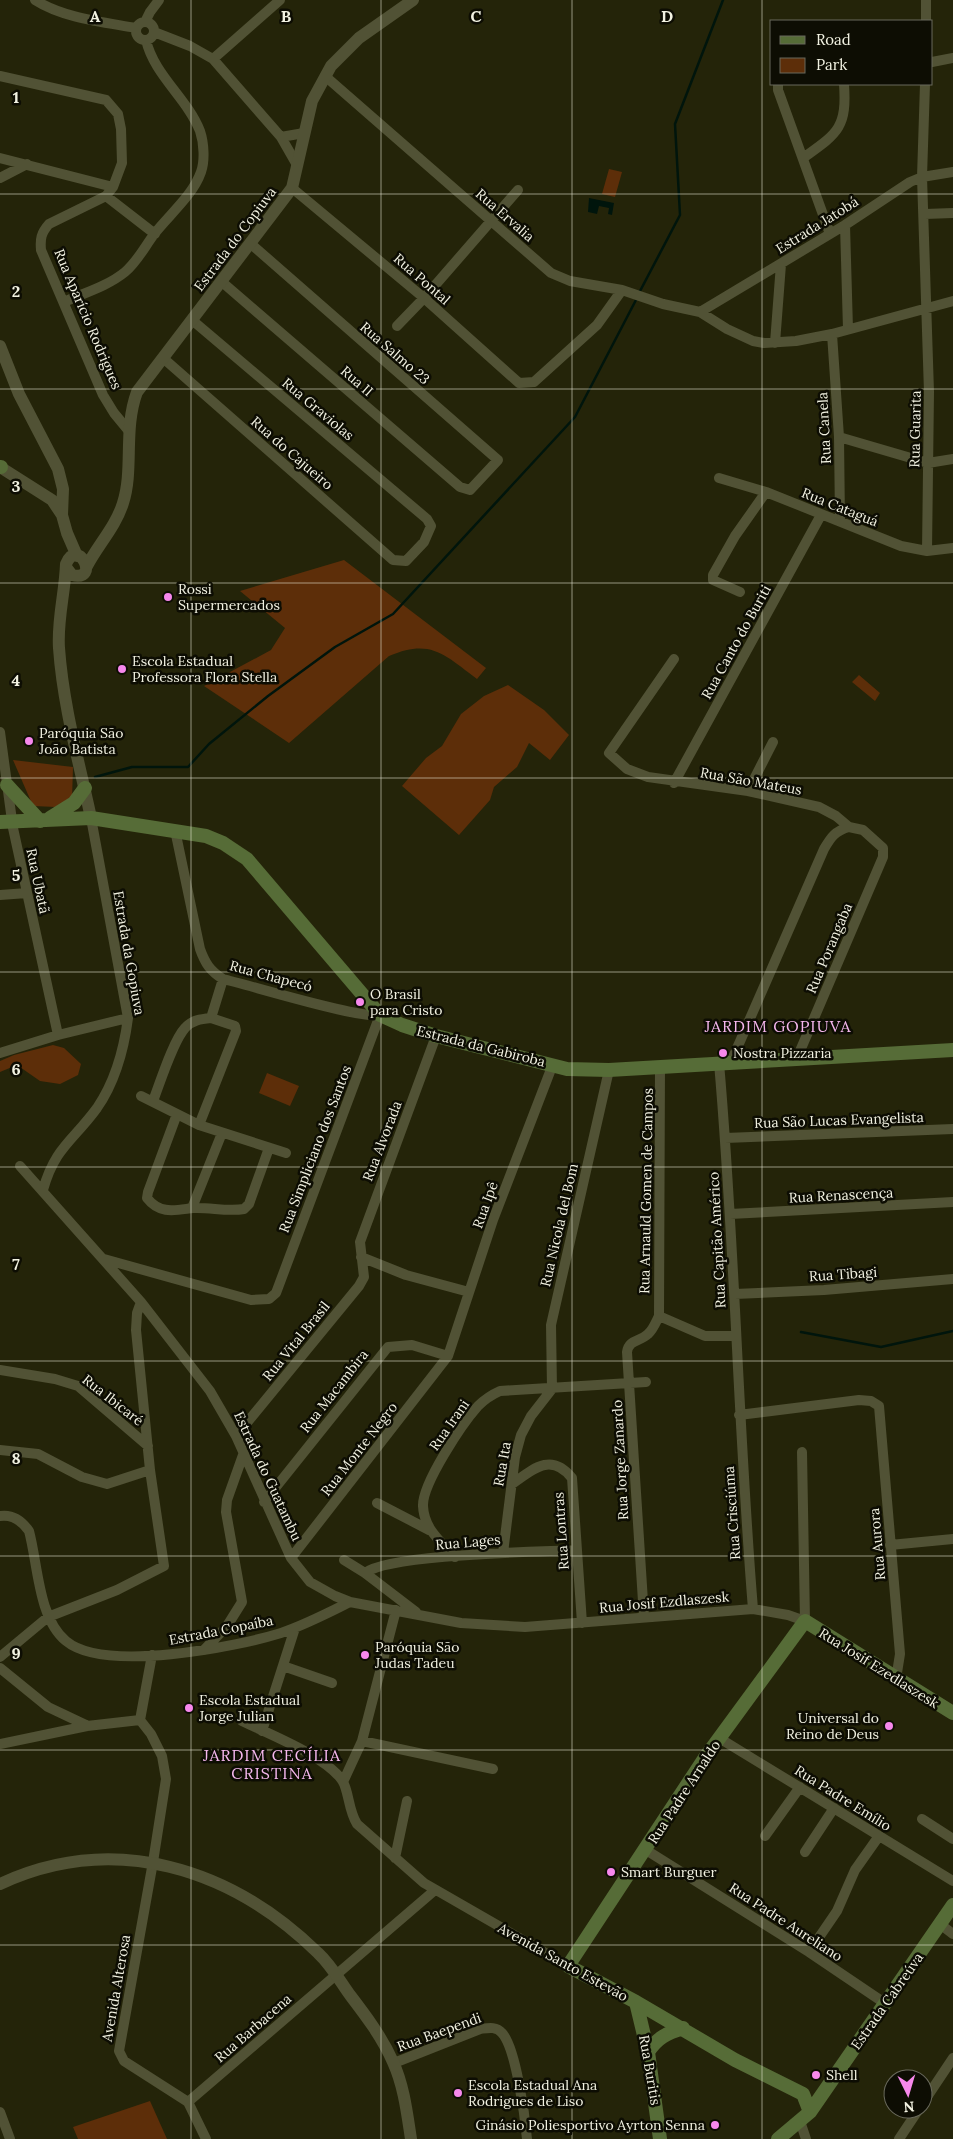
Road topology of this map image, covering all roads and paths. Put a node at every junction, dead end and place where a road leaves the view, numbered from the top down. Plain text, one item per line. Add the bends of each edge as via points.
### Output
1 (35, 0) edge
2 (159, 0) edge
3 (280, 0) edge
4 (413, 0) edge
5 (926, 0) edge
6 (926, 20) edge
7 (145, 22) junction
8 (136, 28) junction
9 (154, 32) junction
10 (146, 40) junction
11 (953, 58) edge
12 (213, 59) junction
13 (933, 62) edge
14 (0, 76) edge
15 (325, 76) junction
16 (844, 85) edge
17 (925, 85) edge
18 (778, 87) edge
19 (304, 132) junction
20 (281, 137) junction
21 (0, 158) edge
22 (803, 158) junction
23 (26, 164) junction
24 (297, 165) junction
25 (953, 172) edge
26 (922, 177) junction
27 (0, 178) edge
28 (113, 187) junction
29 (292, 188) junction
30 (518, 190) dead end
31 (106, 196) junction
32 (953, 213) edge
33 (924, 214) junction
34 (490, 220) junction
35 (845, 225) junction
36 (154, 234) junction
37 (830, 234) junction
38 (251, 244) junction
39 (781, 264) junction
40 (222, 282) junction
41 (622, 290) junction
42 (424, 298) junction
43 (953, 301) edge
44 (64, 302) junction
45 (926, 308) junction
46 (700, 312) junction
47 (192, 320) junction
48 (396, 326) dead end
49 (848, 329) junction
50 (832, 334) junction
51 (775, 343) junction
52 (0, 346) edge
53 (163, 358) junction
54 (128, 430) junction
55 (839, 437) junction
56 (45, 443) junction
57 (953, 460) edge
58 (928, 463) junction
59 (0, 467) edge
60 (719, 478) dead end
61 (477, 485) joint
62 (766, 492) junction
63 (44, 494) junction
64 (62, 515) junction
65 (821, 515) junction
66 (840, 521) junction
67 (953, 548) edge
68 (926, 551) junction
69 (406, 561) joint
70 (76, 564) junction
71 (740, 592) dead end
72 (674, 659) dead end
73 (0, 732) edge
74 (773, 742) dead end
75 (674, 782) junction
76 (6, 785) junction
77 (84, 788) junction
78 (748, 791) junction
79 (91, 818) junction
80 (43, 820) junction
81 (6, 822) edge
82 (849, 828) junction
83 (175, 830) junction
84 (883, 848) joint
85 (27, 893) junction
86 (0, 895) edge
87 (223, 979) junction
88 (380, 1015) junction
89 (128, 1018) junction
90 (211, 1018) junction
91 (58, 1035) junction
92 (436, 1036) junction
93 (953, 1050) edge
94 (0, 1053) edge
95 (797, 1058) junction
96 (725, 1062) junction
97 (552, 1064) junction
98 (660, 1066) junction
99 (609, 1070) junction
100 (141, 1096) dead end
101 (153, 1101) junction
102 (176, 1114) junction
103 (199, 1125) junction
104 (953, 1129) edge
105 (222, 1133) junction
106 (725, 1138) junction
107 (269, 1148) junction
108 (286, 1153) dead end
109 (20, 1166) dead end
110 (43, 1190) junction
111 (953, 1202) edge
112 (192, 1208) junction
113 (730, 1214) junction
114 (361, 1257) junction
115 (104, 1258) junction
116 (953, 1279) edge
117 (469, 1292) junction
118 (735, 1294) junction
119 (141, 1302) junction
120 (659, 1316) junction
121 (736, 1336) junction
122 (448, 1356) junction
123 (0, 1370) edge
124 (646, 1382) dead end
125 (630, 1383) junction
126 (552, 1389) junction
127 (739, 1415) junction
128 (236, 1436) junction
129 (148, 1446) junction
130 (0, 1450) edge
131 (802, 1452) dead end
132 (243, 1455) junction
133 (150, 1470) junction
134 (512, 1484) junction
135 (264, 1502) junction
136 (377, 1503) dead end
137 (0, 1516) edge
138 (429, 1530) junction
139 (953, 1539) edge
140 (890, 1545) junction
141 (576, 1550) junction
142 (503, 1553) junction
143 (455, 1557) junction
144 (291, 1558) junction
145 (344, 1560) dead end
146 (365, 1573) junction
147 (350, 1602) junction
148 (754, 1609) junction
149 (396, 1610) junction
150 (418, 1614) junction
151 (48, 1617) junction
152 (644, 1617) junction
153 (805, 1621) junction
154 (582, 1622) junction
155 (525, 1627) joint
156 (295, 1628) junction
157 (204, 1650) junction
158 (152, 1655) junction
159 (0, 1657) edge
160 (283, 1666) junction
161 (0, 1668) edge
162 (896, 1679) junction
163 (332, 1683) dead end
164 (953, 1713) edge
165 (140, 1720) junction
166 (242, 1721) dead end
167 (87, 1726) junction
168 (262, 1731) junction
169 (719, 1738) junction
170 (362, 1741) junction
171 (0, 1744) edge
172 (493, 1769) dead end
173 (343, 1782) junction
174 (800, 1787) junction
175 (407, 1801) dead end
176 (834, 1808) junction
177 (922, 1819) dead end
178 (766, 1836) dead end
179 (879, 1836) junction
180 (953, 1840) edge
181 (646, 1850) junction
182 (805, 1852) dead end
183 (395, 1858) junction
184 (153, 1862) junction
185 (953, 1881) edge
186 (0, 1884) edge
187 (435, 1890) junction
188 (953, 1905) edge
189 (940, 1924) junction
190 (953, 1934) edge
191 (809, 1952) junction
192 (568, 1966) junction
193 (335, 1975) junction
194 (636, 2002) junction
195 (886, 2004) junction
196 (682, 2028) junction
197 (648, 2052) junction
198 (953, 2058) edge
199 (394, 2063) junction
200 (933, 2088) edge
201 (188, 2102) junction
202 (0, 2112) edge
203 (805, 2117) junction
204 (912, 2119) edge
205 (10, 2139) edge
206 (206, 2139) edge
207 (411, 2139) edge
208 (526, 2139) edge
209 (660, 2139) edge
210 (778, 2139) edge
211 (806, 2139) edge
212 (899, 2139) edge

1 - 8 street via 65,13
2 - 7 street
3 - 12 street
4 - 15 street, Estrada do Copiuva via 359,38
5 - 6 street
7 - 8 street
7 - 9 street via 151,24
8 - 10 street via 138,37
9 - 10 street
9 - 12 street
10 - 36 street via 156,64 196,122 203,148 201,172 195,184
11 - 13 street
12 - 20 street
14 - 28 street, Rua Aparício Rodrigues via 106,100 118,114 121,129 122,163
15 - 19 street, Estrada do Copiuva via 312,101
15 - 34 street, Rua Ervalia
16 - 22 street via 842,122 825,143
17 - 26 street
18 - 22 street
19 - 20 street
19 - 24 street, Estrada do Copiuva
20 - 24 street
21 - 23 street
22 - 37 street
23 - 27 street
23 - 28 street
24 - 29 street, Estrada do Copiuva
25 - 26 street, Estrada Jatobá
26 - 33 street, Rua Guarita
26 - 35 street, Estrada Jatobá
28 - 31 street, Rua Aparício Rodrigues
29 - 38 street, Estrada do Copiuva
29 - 42 street, Rua Pontal
30 - 34 street
31 - 36 street
31 - 44 street, Rua Aparício Rodrigues via 64,216 43,231 41,250
32 - 33 street
33 - 45 street, Rua Guarita
34 - 41 street, Rua Ervalia via 551,274 570,281
34 - 42 street
35 - 37 street, Estrada Jatobá
35 - 49 street
36 - 44 street via 124,273
37 - 39 street, Estrada Jatobá
38 - 40 street, Estrada do Copiuva
38 - 61 street, Rua Salmo 23 via 498,460
39 - 46 street, Estrada Jatobá
39 - 51 street
40 - 47 street, Estrada do Copiuva
40 - 61 street, Rua II via 460,487 470,490
41 - 42 street, Rua Pontal via 597,325 534,382 519,383
41 - 46 street, Rua Ervalia
42 - 48 street
43 - 45 street, Rua Ervalia
44 - 54 street, Rua Aparício Rodrigues via 103,395
45 - 49 street, Rua Ervalia
45 - 58 street, Rua Guarita
46 - 51 street, Rua Ervalia via 753,341
47 - 53 street, Estrada do Copiuva
47 - 69 street, Rua Graviolas via 427,519 431,526 424,542
49 - 50 street, Rua Ervalia
50 - 51 street, Rua Ervalia
50 - 55 street, Rua Canela
52 - 56 street via 19,394
53 - 54 street, Estrada do Copiuva via 137,392
53 - 69 street, Rua do Cajueiro via 393,560
54 - 70 street via 124,501 117,519 100,542
55 - 58 street
55 - 66 street, Rua Canela
56 - 63 street via 54,481
56 - 64 street via 62,482
57 - 58 street
58 - 68 street, Rua Guarita
59 - 63 street
60 - 62 street, Rua Cataguá
62 - 65 street, Rua Cataguá
62 - 71 street via 713,575 718,584
63 - 64 street
64 - 70 street
65 - 66 street, Rua Cataguá
65 - 75 street, Rua Canto do Buriti
66 - 68 street, Rua Cataguá via 901,546
67 - 68 street, Rua Cataguá
70 - 77 street via 63,597 58,632
72 - 75 street, Rua São Mateus via 609,753 636,774
73 - 76 street, Rua Ubatã
74 - 78 street
75 - 78 street, Rua São Mateus
76 - 80 main road
76 - 81 street, Rua Ubatã
77 - 79 street
77 - 80 main road via 74,803
78 - 82 street, Rua São Mateus via 819,807
79 - 80 main road, Estrada da Gabiroba
79 - 83 main road, Estrada da Gabiroba
79 - 89 street, Estrada da Gopiuva
80 - 81 main road, Estrada da Gabiroba
81 - 85 street, Rua Ubatã
82 - 84 street, Rua São Mateus via 863,830
82 - 96 street via 838,830 824,849
83 - 87 street, Rua Chapecó via 200,949 205,963
83 - 88 main road, Estrada da Gabiroba via 223,843 247,860
84 - 95 street, Rua Porangaba via 883,857
85 - 86 street
85 - 91 street, Rua Ubatã
87 - 88 street, Rua Chapecó via 340,1009
87 - 90 street
88 - 92 main road, Estrada da Gabiroba
88 - 115 street, Rua Simpliciano dos Santos via 276,1293 269,1299 251,1300
89 - 91 street
89 - 110 street, Estrada da Gopiuva via 116,1072 106,1093 89,1118 63,1145
90 - 101 street via 195,1021 185,1028
90 - 103 street via 235,1026 236,1031
91 - 94 street
92 - 97 main road, Estrada da Gabiroba
92 - 114 street, Rua Alvorada via 360,1242
93 - 95 main road, Estrada da Gabiroba
95 - 96 main road, Estrada da Gabiroba
96 - 98 main road, Estrada da Gabiroba
96 - 106 street, Rua Capitão Américo
97 - 99 main road, Estrada da Gabiroba
97 - 117 street, Rua Ipê
98 - 99 main road, Estrada da Gabiroba
98 - 120 street, Rua Arnauld Gomen de Campos
99 - 126 street, Rua Nicola del Bom via 551,1325
100 - 101 street
101 - 102 street
102 - 103 street
102 - 112 street via 147,1198 165,1210 178,1212
103 - 105 street
104 - 106 street, Rua São Lucas Evangelista
105 - 107 street
105 - 112 street
106 - 113 street, Rua Capitão Américo
107 - 108 street
107 - 112 street via 249,1204 244,1209
109 - 110 street, Estrada do Guatambu
110 - 115 street, Estrada do Guatambu
111 - 113 street, Rua Renascença
113 - 118 street, Rua Capitão Américo
114 - 117 street via 406,1276
114 - 128 street, Rua Vital Brasil via 364,1277 359,1286
115 - 119 street, Estrada do Guatambu
116 - 118 street, Rua Tibagi
117 - 122 street, Rua Ipê
118 - 121 street, Rua Capitão Américo
119 - 128 street, Estrada do Guatambu via 210,1391
119 - 129 street via 136,1330
120 - 121 street via 705,1336
120 - 125 street, Rua Jorge Zanardo via 648,1334 634,1340 628,1347
121 - 127 street, Rua Capitão Américo
122 - 135 street, Rua Macambira via 412,1345 388,1347
122 - 144 street, Rua Monte Negro
123 - 129 street, Rua Ibicaré via 78,1386
124 - 125 street, Rua Irani
125 - 126 street, Rua Irani
125 - 152 street, Rua Jorge Zanardo
126 - 134 street, Rua Ita via 521,1435
126 - 138 street, Rua Irani via 500,1391 478,1407 428,1485 423,1507
127 - 140 street, Rua Aurora via 860,1400 879,1406
127 - 148 street, Rua Crisciúma
128 - 132 street, Estrada do Guatambu
129 - 133 street
130 - 133 street via 38,1454 82,1477 107,1484
131 - 153 street
132 - 135 street, Estrada do Guatambu
132 - 157 street via 226,1512 242,1602 227,1626
133 - 151 street via 164,1566 108,1594
134 - 141 street, Rua Lontras via 538,1466 559,1466 566,1471 572,1478
134 - 142 street, Rua Ita
135 - 144 street, Estrada do Guatambu
136 - 138 street
137 - 151 street, Estrada Copaíba via 15,1517 29,1531
138 - 143 street
139 - 140 street
140 - 162 street, Rua Aurora via 900,1654
141 - 142 street, Rua Lages
141 - 154 street, Rua Lontras
142 - 143 street, Rua Lages
143 - 146 street, Rua Lages via 379,1565
144 - 147 street, Estrada do Guatambu via 310,1582
145 - 146 street
146 - 150 street
147 - 149 street, Estrada do Guatambu
147 - 156 street, Estrada Copaíba
148 - 152 street, Rua Josif Ezdlaszesk
148 - 153 street, Rua Josif Ezdlaszesk
149 - 150 street, Estrada do Guatambu
149 - 170 street
150 - 155 street, Estrada do Guatambu via 461,1623
151 - 158 street, Estrada Copaíba via 65,1641 78,1649 99,1654
151 - 159 street
152 - 154 street, Rua Josif Ezdlaszesk
153 - 162 main road, Rua Josif Ezedlaszesk
153 - 169 main road, Rua Padre Arnaldo
154 - 155 street, Rua Josif Ezdlaszesk
156 - 157 street, Estrada Copaíba
156 - 160 street
157 - 158 street, Estrada Copaíba
158 - 165 street
160 - 163 street
160 - 168 street
161 - 167 street via 48,1706
162 - 164 main road, Rua Josif Ezedlaszesk
165 - 167 street
165 - 184 street, Avenida Alterosa via 151,1734 166,1768
166 - 168 street
167 - 171 street
168 - 173 street via 326,1765
169 - 174 street, Rua Padre Emílio
169 - 181 main road, Rua Padre Arnaldo
170 - 172 street
170 - 173 street
173 - 183 street, Avenida Santo Estevão via 351,1815 357,1824
174 - 176 street, Rua Padre Emílio
174 - 178 street
175 - 183 street
176 - 179 street, Rua Padre Emílio
176 - 182 street
177 - 180 street
179 - 185 street, Rua Padre Emílio
179 - 191 street via 855,1870 837,1911
181 - 191 street, Rua Padre Aureliano
181 - 192 main road, Rua Padre Arnaldo
183 - 187 street, Avenida Santo Estevão
184 - 186 street via 84,1860 55,1864 25,1872
184 - 193 street via 201,1875 253,1901 319,1953
184 - 201 street, Avenida Alterosa via 119,2051 124,2061
187 - 192 street, Avenida Santo Estevão
187 - 193 street, Rua Barbacena
188 - 189 main road, Estrada Cabreúva
189 - 190 street
189 - 195 main road, Estrada Cabreúva
191 - 195 street, Rua Padre Aureliano
192 - 194 main road, Avenida Santo Estevão
193 - 199 street via 374,2027
193 - 201 street, Rua Barbacena
194 - 196 main road, Avenida Santo Estevão
194 - 197 main road, Rua Buritis
195 - 203 main road, Estrada Cabreúva
196 - 197 main road via 666,2034
196 - 203 main road, Avenida Santo Estevão via 735,2060 803,2094
197 - 209 main road, Rua Buritis
198 - 200 street
199 - 207 street via 406,2101
199 - 208 street, Rua Baependi via 480,2029 494,2028 501,2032 514,2062
201 - 206 street
202 - 205 street
203 - 210 main road, Estrada Cabreúva
203 - 211 street
204 - 212 street

